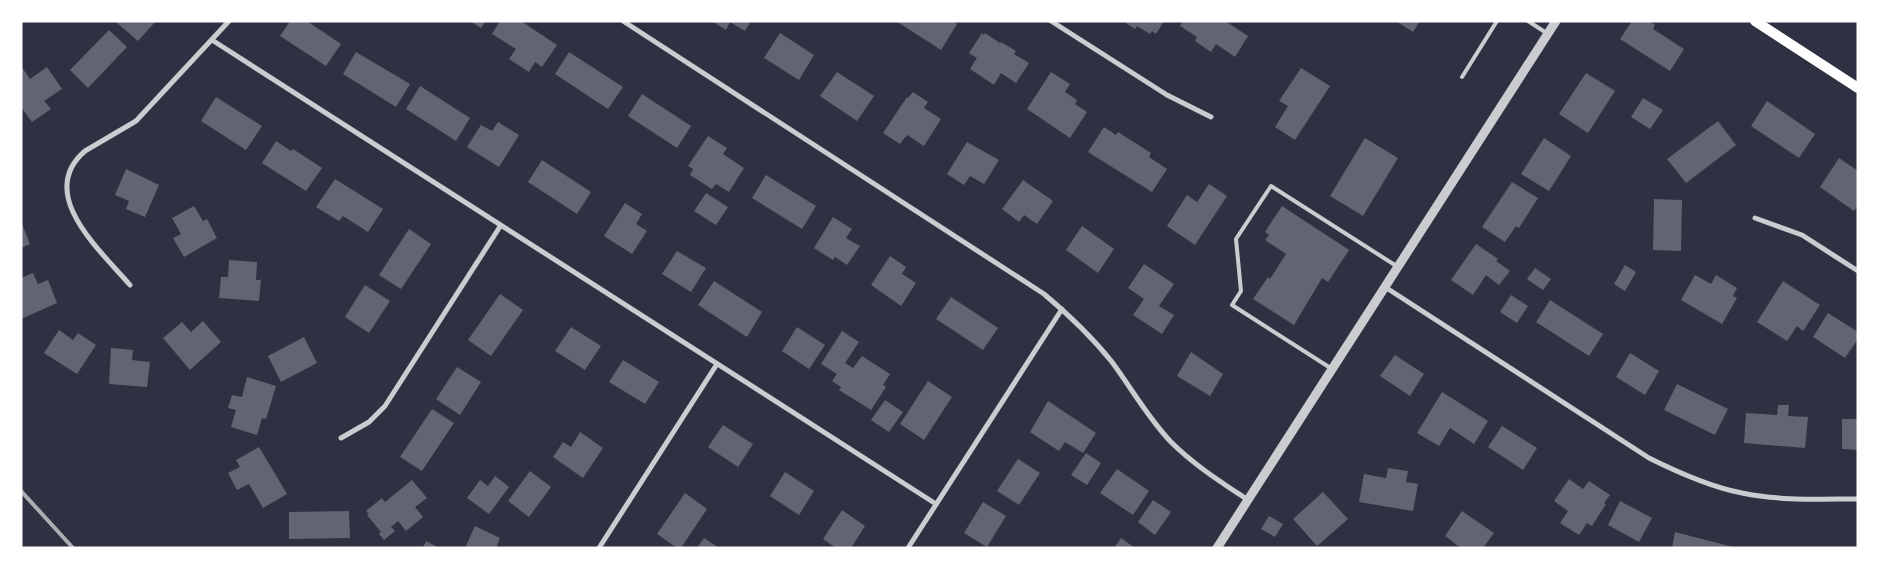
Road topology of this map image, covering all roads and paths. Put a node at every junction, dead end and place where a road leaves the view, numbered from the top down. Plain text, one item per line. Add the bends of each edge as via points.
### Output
1 (229, 21) edge
2 (623, 21) edge
3 (1052, 21) edge
4 (1497, 21) edge
5 (1528, 21) edge
6 (1556, 21) edge
7 (1755, 21) edge
8 (1548, 34) junction
9 (212, 40) junction
10 (1462, 77) dead end
11 (1858, 88) edge
12 (1211, 117) dead end
13 (1755, 218) dead end
14 (501, 225) junction
15 (1398, 267) junction
16 (1858, 271) edge
17 (130, 284) dead end
18 (1385, 288) junction
19 (1062, 309) junction
20 (717, 364) junction
21 (1332, 370) junction
22 (341, 438) dead end
23 (1858, 499) edge
24 (1248, 500) junction
25 (936, 504) junction
26 (599, 548) edge
27 (908, 548) edge
28 (1217, 548) edge

1 - 9 street
2 - 19 street via 1028,282
3 - 12 street via 1167,95
4 - 10 lane
5 - 8 lane
6 - 8 street
7 - 11 main road
8 - 15 street
9 - 14 street
9 - 17 street via 136,121 79,156 70,170 67,192 73,215 82,230
13 - 16 street via 1802,235
14 - 20 street
14 - 22 street via 384,406 369,422
15 - 18 street
15 - 21 lane via 1271,186 1236,239 1241,291 1232,305
18 - 21 street
18 - 23 street via 1649,458 1691,478 1742,493 1769,497
19 - 24 street via 1098,345 1172,443
19 - 25 street
20 - 25 street
20 - 26 street
21 - 24 street
24 - 28 street
25 - 27 street

